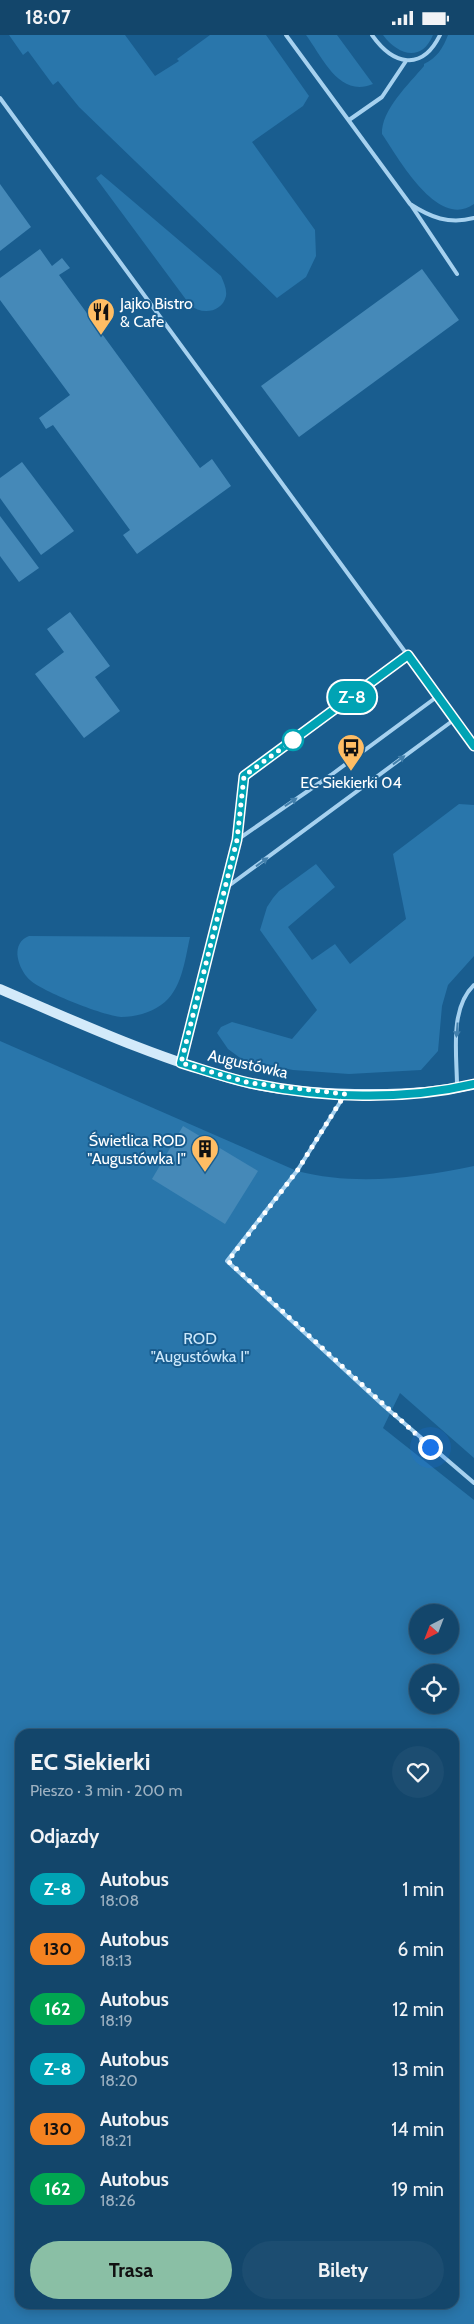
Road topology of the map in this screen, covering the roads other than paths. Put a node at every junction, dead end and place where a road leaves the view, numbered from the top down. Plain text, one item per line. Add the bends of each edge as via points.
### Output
1 (286, 35) edge
2 (372, 35) edge
3 (440, 35) edge
4 (406, 61) junction
5 (0, 98) edge
6 (349, 120) junction
7 (410, 204) junction
8 (474, 218) edge
9 (457, 274) dead end
10 (408, 655) junction
11 (438, 696) junction
12 (454, 719) junction
13 (474, 746) edge
14 (237, 840) junction
15 (222, 891) junction
16 (474, 985) edge
17 (0, 989) edge
18 (181, 1063) junction
19 (474, 1084) edge
20 (458, 1088) junction
21 (345, 1094) junction
22 (474, 1483) edge

1 - 6 lane
2 - 4 lane via 394,58
3 - 4 lane via 433,48 419,59
4 - 6 lane via 382,97
5 - 10 lane
6 - 7 lane
7 - 8 lane via 429,217 450,221
7 - 9 lane
10 - 11 lane
10 - 14 lane via 244,776
11 - 12 lane
14 -> 11 lane
12 - 13 lane
15 -> 12 lane
14 - 15 lane
15 - 18 lane
16 -> 20 lane via 460,1010 456,1032
17 - 18 street, Augustówka
18 - 21 street, Augustówka via 250,1083
19 - 20 street, Augustówka
20 - 21 street, Augustówka via 403,1094
21 - 22 lane via 297,1171 228,1261 391,1412

